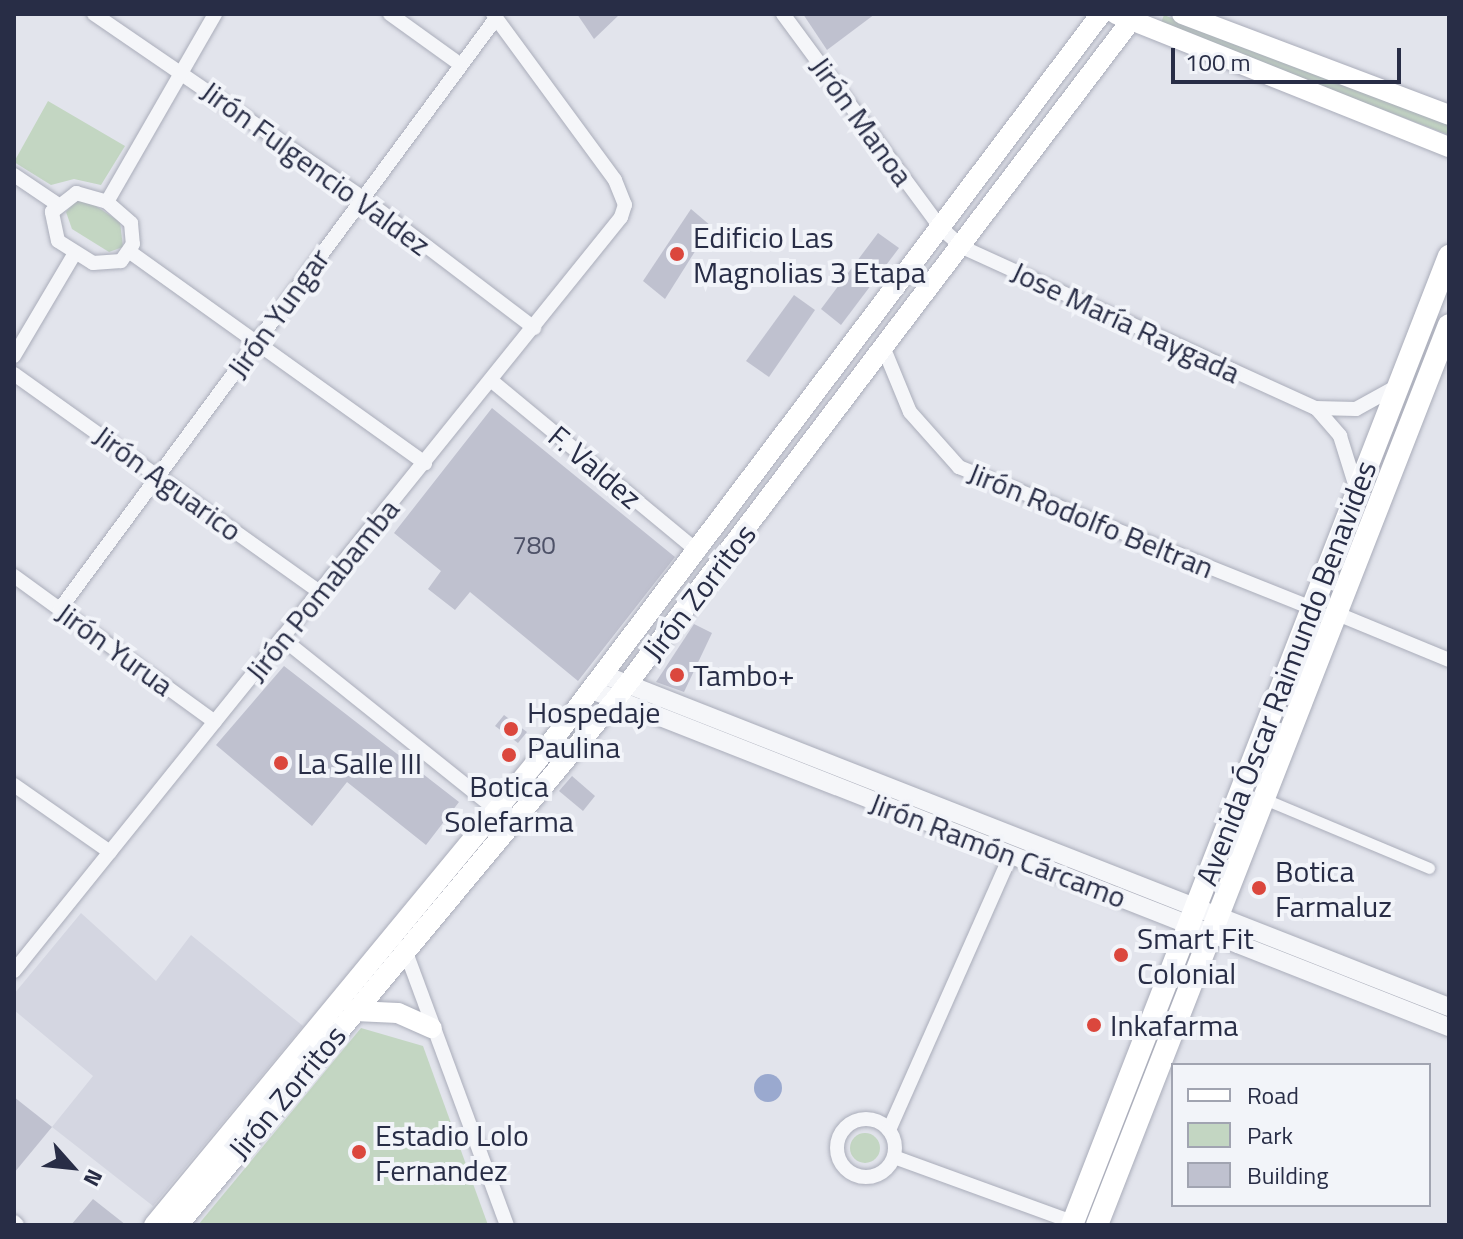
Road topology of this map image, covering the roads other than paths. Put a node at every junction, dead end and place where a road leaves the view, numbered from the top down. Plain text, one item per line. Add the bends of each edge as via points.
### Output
1 (94, 14) edge
2 (215, 14) edge
3 (390, 14) edge
4 (783, 14) edge
5 (1101, 14) edge
6 (1182, 14) edge
7 (495, 16) edge
8 (1127, 17) edge
9 (461, 65) junction
10 (182, 72) junction
11 (1449, 115) edge
12 (1449, 147) edge
13 (14, 175) edge
14 (363, 198) junction
15 (107, 202) junction
16 (57, 204) junction
17 (941, 228) junction
18 (962, 247) junction
19 (130, 252) junction
20 (75, 253) junction
21 (1449, 256) edge
22 (1449, 325) edge
23 (534, 328) junction
24 (257, 343) junction
25 (884, 349) junction
26 (14, 356) edge
27 (14, 374) edge
28 (492, 381) junction
29 (1399, 383) junction
30 (1315, 408) junction
31 (425, 463) junction
32 (158, 476) junction
33 (1357, 491) junction
34 (699, 552) junction
35 (14, 576) edge
36 (321, 593) junction
37 (1311, 608) junction
38 (60, 609) junction
39 (1335, 613) junction
40 (283, 639) junction
41 (1449, 660) edge
42 (598, 682) junction
43 (622, 691) junction
44 (215, 722) junction
45 (770, 750) junction
46 (14, 785) edge
47 (1262, 798) junction
48 (498, 811) junction
49 (110, 852) junction
50 (1011, 855) junction
51 (1429, 868) dead end
52 (1191, 915) junction
53 (1213, 923) junction
54 (399, 931) junction
55 (407, 955) junction
56 (14, 971) edge
57 (1449, 1007) edge
58 (355, 1011) junction
59 (1449, 1027) edge
60 (432, 1028) junction
61 (889, 1130) junction
62 (894, 1157) junction
63 (1073, 1224) edge
64 (154, 1225) edge
65 (178, 1225) edge
66 (507, 1225) edge
67 (1097, 1225) edge

1 - 10 street, Jirón Fulgencio Valdez
2 - 10 street
3 - 9 street
4 - 17 street, Jirón Manoa
5 - 17 main road, Jirón Zorritos
6 - 11 main road
7 - 9 street, Jirón Yungar
7 - 23 street, Jirón Pomabamba via 615,180 625,205
8 - 12 main road
8 - 18 main road, Jirón Zorritos
9 - 14 street, Jirón Yungar
10 - 14 street, Jirón Fulgencio Valdez
10 - 15 street
13 - 16 street
14 - 23 street, Jirón Fulgencio Valdez
14 - 24 street, Jirón Yungar
15 - 16 street via 76,193
15 - 19 street via 131,223
16 - 20 street via 53,232
17 - 18 street, Jose María Raygada
17 - 34 main road, Jirón Zorritos
18 - 25 main road, Jirón Zorritos
18 - 30 street, Jose María Raygada
19 - 20 street via 109,266
19 - 24 street
20 - 26 street
21 - 29 main road, Avenida Óscar Raimundo Benavides
22 - 39 main road, Avenida Óscar Raimundo Benavides
23 - 28 street, Jirón Pomabamba
24 - 31 street
24 - 32 street, Jirón Yungar
25 - 37 street, Jirón Rodolfo Beltran via 910,412 959,467
25 - 43 main road, Jirón Zorritos
27 - 32 street, Jirón Aguarico
28 - 31 street, Jirón Pomabamba
28 - 34 street, F. Valdez
29 - 30 street, Jose María Raygada via 1356,409
29 - 33 main road, Avenida Óscar Raimundo Benavides
30 - 33 street, Jose María Raygada via 1340,436
31 - 36 street, Jirón Pomabamba
32 - 36 street, Jirón Aguarico
32 - 38 street, Jirón Yungar
33 - 37 main road, Avenida Óscar Raimundo Benavides
34 - 42 main road, Jirón Zorritos
35 - 38 street, Jirón Yurua
36 - 40 street, Jirón Pomabamba
37 - 52 main road, Avenida Óscar Raimundo Benavides
38 - 44 street, Jirón Yurua
39 - 41 street
39 - 47 main road, Avenida Óscar Raimundo Benavides
40 - 44 street, Jirón Pomabamba
40 - 48 street
42 - 43 street, Jirón Ramón Cárcamo
42 - 48 main road, Jirón Zorritos
43 - 45 street, Jirón Ramón Cárcamo
43 - 55 main road, Jirón Zorritos
44 - 49 street, Jirón Pomabamba
45 - 50 street, Jirón Ramón Cárcamo
45 - 52 street, Jirón Ramón Cárcamo
46 - 49 street
47 - 51 street
47 - 53 main road, Avenida Óscar Raimundo Benavides
48 - 54 main road, Jirón Zorritos
49 - 56 street, Jirón Pomabamba
50 - 52 street, Jirón Ramón Cárcamo
50 - 61 street
52 - 53 street, Jirón Ramón Cárcamo
52 - 63 main road, Avenida Óscar Raimundo Benavides
53 - 57 street, Jirón Ramón Cárcamo
53 - 59 street, Jirón Ramón Cárcamo
53 - 67 main road, Avenida Óscar Raimundo Benavides
54 - 55 street
54 - 64 main road, Jirón Zorritos
55 - 58 main road, Jirón Zorritos
55 - 60 street
58 - 60 main road via 398,1013
58 - 65 main road, Jirón Zorritos
60 - 66 street
61 - 62 street
61 - 62 street via 873,1120 854,1121 840,1134 837,1153 847,1170 864,1177 882,1173
62 - 63 street

